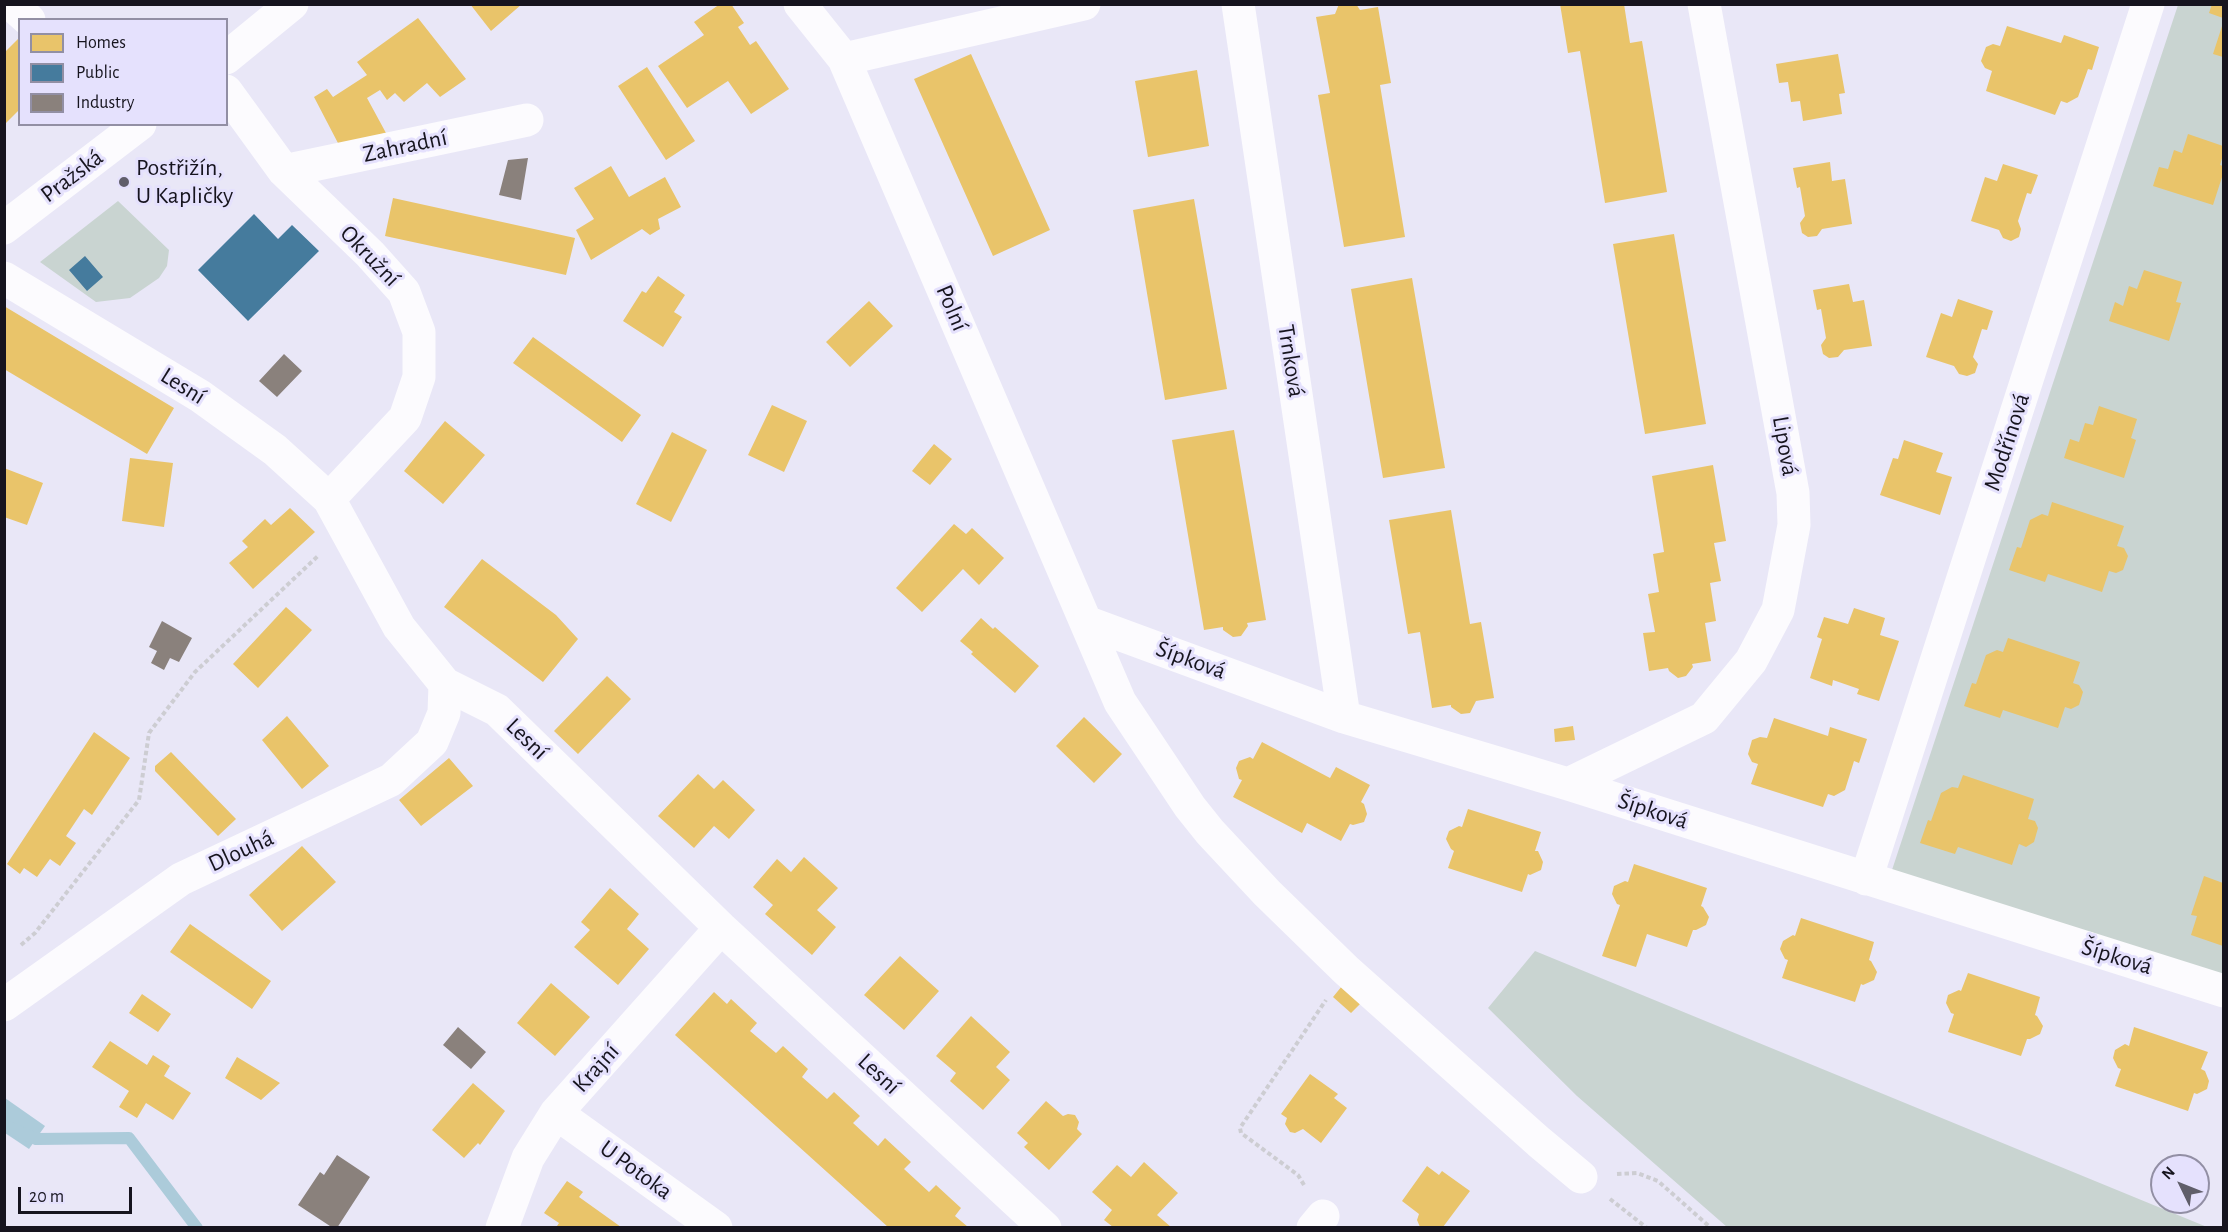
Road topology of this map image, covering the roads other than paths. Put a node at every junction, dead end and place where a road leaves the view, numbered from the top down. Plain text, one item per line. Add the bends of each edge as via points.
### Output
1 (11, 4) edge
2 (292, 4) edge
3 (800, 4) edge
4 (1083, 4) edge
5 (1238, 4) edge
6 (1704, 4) edge
7 (2148, 4) edge
8 (27, 18) edge
9 (228, 56) edge
10 (844, 59) junction
11 (228, 94) edge
12 (527, 120) dead end
13 (137, 126) edge
14 (284, 171) junction
15 (4, 228) edge
16 (4, 278) edge
17 (328, 499) junction
18 (1086, 622) junction
19 (445, 684) junction
20 (1344, 717) junction
21 (1568, 784) junction
22 (1866, 879) junction
23 (721, 928) junction
24 (2223, 991) edge
25 (4, 1005) edge
26 (556, 1113) junction
27 (1581, 1176) road end
28 (502, 1227) edge
29 (716, 1227) edge
30 (1045, 1227) edge

1 - 8 street
2 - 9 street
3 - 10 street, Polní
4 - 10 street
5 - 20 street, Trnková
6 - 21 street, Lipová via 1793,493 1794,525 1779,610 1751,661 1704,718
7 - 22 street, Modřínová
10 - 18 street, Polní
11 - 14 street, Okružní
12 - 14 street, Zahradní
13 - 15 street, Pražská
14 - 17 street, Okružní via 404,292 419,332 419,378 405,418
16 - 17 street, Lesní via 200,396 275,450
17 - 19 street, Lesní via 399,627
18 - 20 street, Šípková
18 - 27 street, Polní via 1120,702 1210,832 1346,970
19 - 23 street, Lesní via 497,710
19 - 25 street, Dlouhá via 444,713 432,742 391,780 182,879
20 - 21 street, Šípková
21 - 22 street, Šípková
22 - 24 street, Šípková
23 - 26 street, Krajní
23 - 30 street, Lesní
26 - 28 street, Krajní via 528,1158
26 - 29 street, U Potoka

